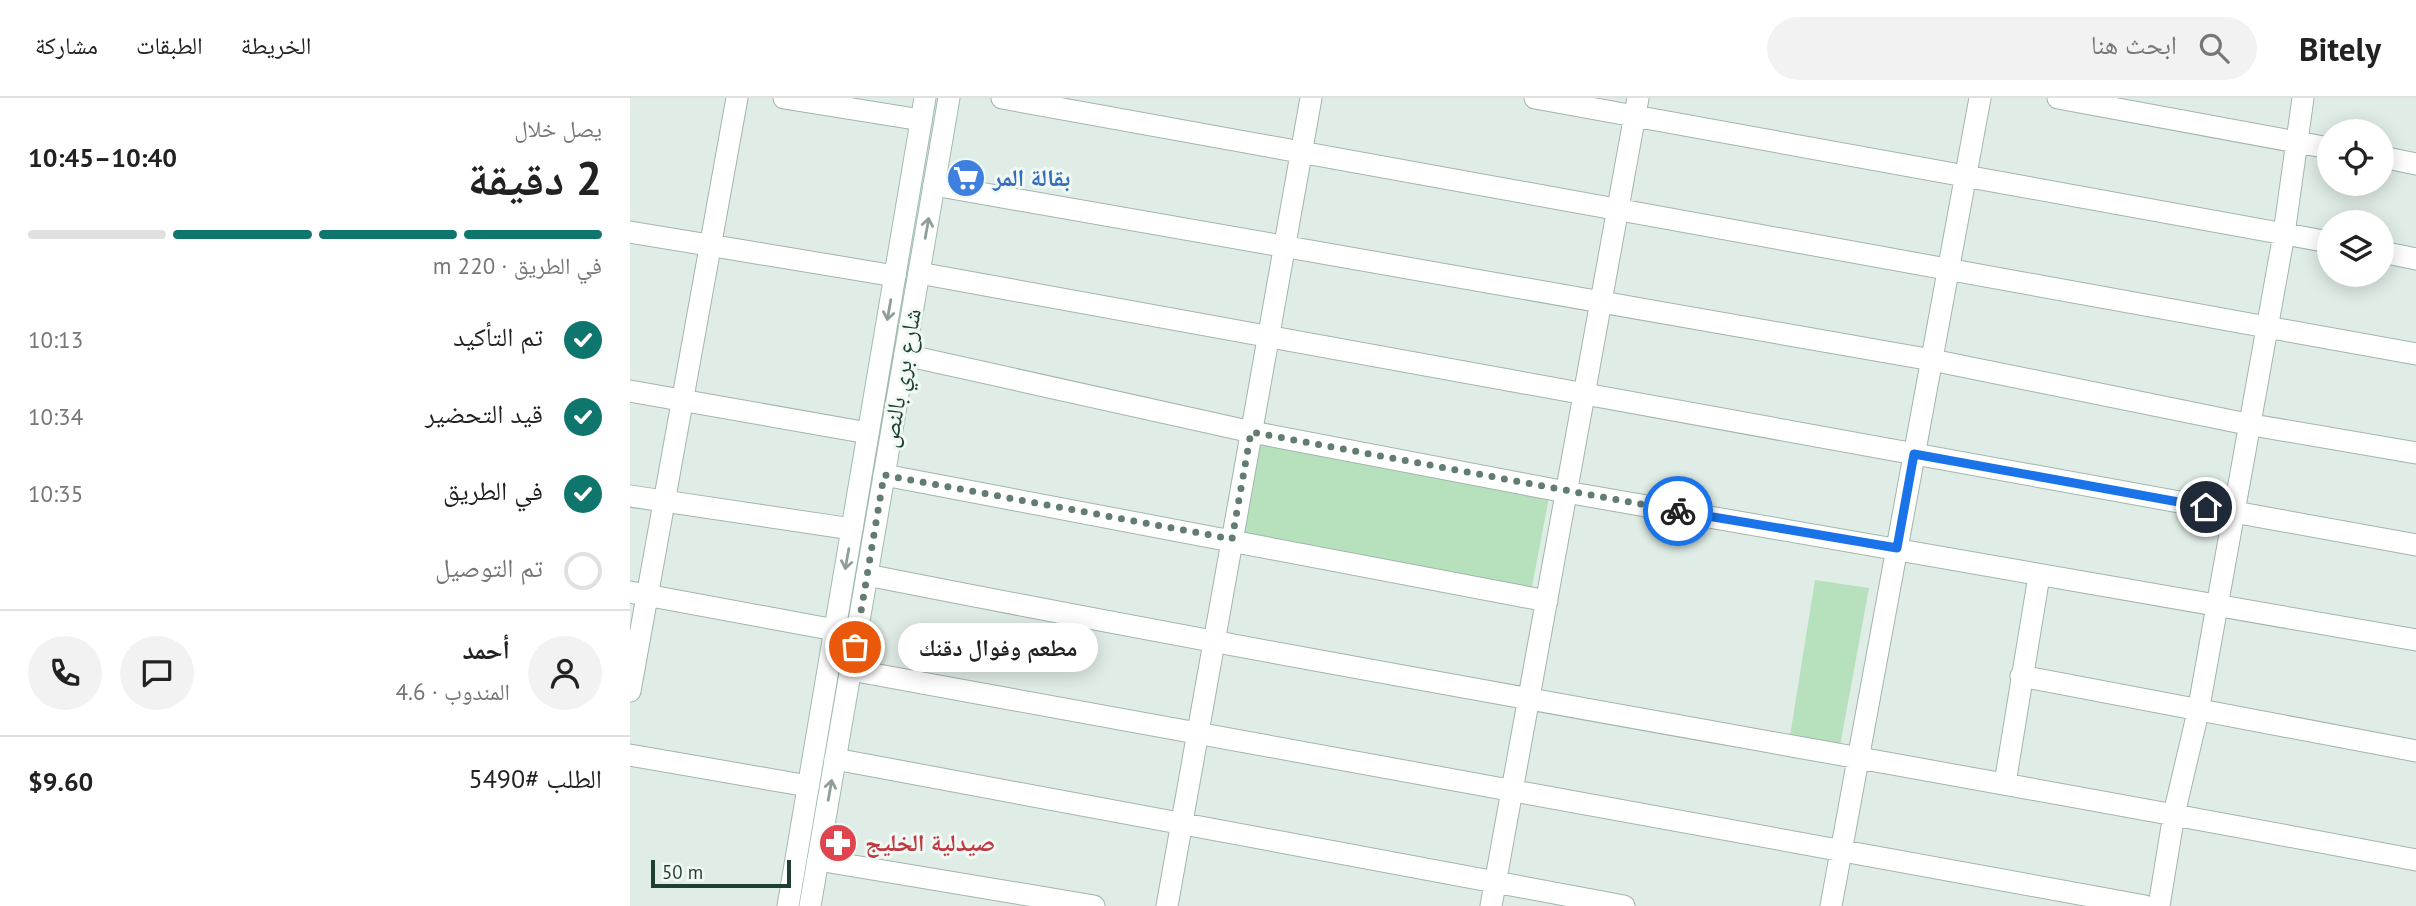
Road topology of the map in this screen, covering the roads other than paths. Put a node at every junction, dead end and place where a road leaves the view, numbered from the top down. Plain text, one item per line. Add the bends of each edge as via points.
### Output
1 (737, 98) edge
2 (784, 98) edge
3 (925, 98) edge
4 (949, 98) edge
5 (1002, 98) edge
6 (1311, 98) edge
7 (1535, 98) edge
8 (1980, 98) edge
9 (2059, 98) edge
10 (2303, 98) edge
11 (1636, 107) edge
12 (921, 120) junction
13 (2296, 142) junction
14 (2317, 146) edge
15 (1301, 152) junction
16 (2394, 160) edge
17 (2416, 164) edge
18 (1965, 178) junction
19 (934, 185) junction
20 (1618, 208) junction
21 (630, 232) edge
22 (2284, 234) junction
23 (2317, 240) edge
24 (708, 247) junction
25 (1284, 249) junction
26 (2394, 254) edge
27 (2416, 259) edge
28 (1948, 271) junction
29 (919, 273) junction
30 (895, 276) junction
31 (1601, 301) junction
32 (2267, 327) junction
33 (1269, 335) junction
34 (2416, 354) edge
35 (905, 355) junction
36 (1932, 360) junction
37 (630, 391) edge
38 (1584, 395) junction
39 (680, 401) junction
40 (2247, 424) junction
41 (1251, 432) junction
42 (868, 433) junction
43 (2416, 453) edge
44 (1914, 454) junction
45 (884, 475) junction
46 (1566, 492) junction
47 (630, 496) edge
48 (663, 502) junction
49 (2232, 511) junction
50 (852, 529) junction
51 (1232, 539) junction
52 (2416, 545) edge
53 (1897, 548) junction
54 (867, 575) junction
55 (2039, 576) junction
56 (638, 594) edge
57 (1547, 601) junction
58 (2216, 604) junction
59 (835, 630) junction
60 (2416, 640) edge
61 (1214, 643) junction
62 (851, 670) junction
63 (2021, 676) junction
64 (630, 691) edge
65 (1529, 701) junction
66 (2198, 712) junction
67 (1198, 732) junction
68 (2416, 751) edge
69 (630, 755) edge
70 (1858, 758) junction
71 (835, 760) junction
72 (2005, 783) junction
73 (808, 786) junction
74 (1512, 791) junction
75 (2174, 814) junction
76 (1182, 824) junction
77 (1841, 852) junction
78 (818, 860) junction
79 (2416, 860) edge
80 (1496, 883) junction
81 (788, 906) edge
82 (810, 906) edge
83 (1094, 906) edge
84 (1167, 906) edge
85 (1492, 906) edge
86 (1625, 906) edge
87 (1831, 906) edge
88 (2145, 906) edge
89 (2159, 906) edge

1 - 24 street
2 - 12 street
3 - 12 street, شارع بري بالنص
4 - 19 street, شارع بري بالنص
5 - 15 street
6 - 15 street
7 - 11 street
8 - 18 street
9 - 13 street
10 - 13 street
11 - 18 street
11 - 20 street
12 - 30 street, شارع بري بالنص
13 - 14 street
13 - 22 street
15 - 20 street
15 - 25 street
16 - 17 street
18 - 22 street
18 - 28 street
19 - 25 street
29 -> 19 street, شارع بري بالنص
20 - 28 street
20 - 31 street
21 - 24 street
22 - 23 street
22 - 32 street
24 - 30 street
24 - 39 street
25 - 31 street
25 - 33 street
26 - 27 street
28 - 32 street
28 - 36 street
29 - 33 street
29 - 35 street, شارع بري بالنص
30 -> 42 street, شارع بري بالنص
31 - 36 street
31 - 38 street
32 - 34 street
32 - 40 street
33 - 38 street
33 - 41 street
35 - 41 street
35 - 45 street, شارع بري بالنص
36 - 40 street
36 - 44 street
37 - 39 street
38 - 44 street
38 - 46 street
39 - 42 street
39 - 48 street
40 - 43 street
40 - 49 street
41 - 46 street
41 - 51 street
42 - 50 street, شارع بري بالنص
44 - 49 street
44 - 53 street
45 - 51 street
45 - 54 street, شارع بري بالنص
46 - 53 street
46 - 57 street
47 - 48 street
48 - 50 street
48 - 56 street
49 - 52 street
49 - 58 street
50 -> 59 street, شارع بري بالنص
51 - 57 street
51 - 61 street
53 - 55 street
53 - 70 street
54 - 61 street
54 - 62 street, شارع بري بالنص
55 - 58 street
55 - 63 street
56 - 59 street
56 - 64 street
57 - 65 street
58 - 60 street
58 - 66 street
59 - 73 street, شارع بري بالنص
61 - 65 street
61 - 67 street
62 - 67 street
62 - 71 street, شارع بري بالنص
63 - 66 street
63 - 72 street
65 - 70 street
65 - 74 street
66 - 68 street
66 - 75 street
67 - 74 street
67 - 76 street
69 - 73 street
70 - 72 street
70 - 77 street
71 - 76 street
78 -> 71 street, شارع بري بالنص
72 - 75 street
73 - 81 street, شارع بري بالنص
74 - 77 street
74 - 80 street
75 - 79 street
75 - 89 street
76 - 80 street
76 - 84 street
77 - 87 street
77 - 88 street
78 - 82 street, شارع بري بالنص
78 - 83 street
80 - 85 street
80 - 86 street

